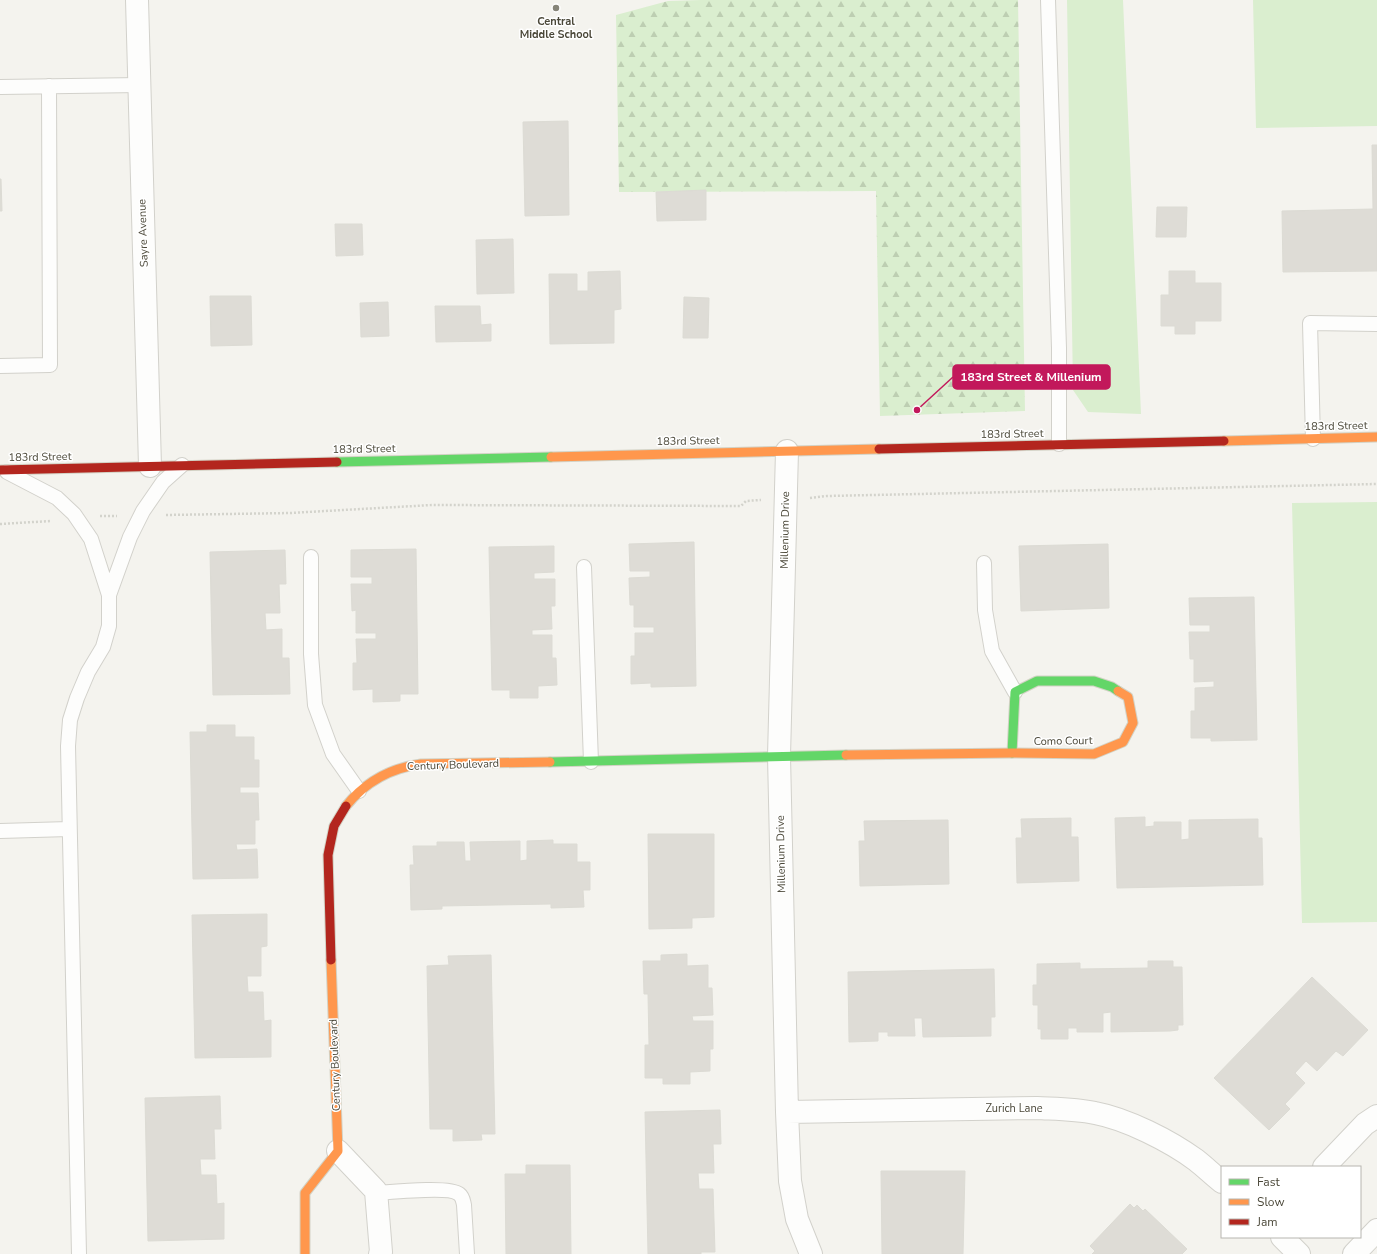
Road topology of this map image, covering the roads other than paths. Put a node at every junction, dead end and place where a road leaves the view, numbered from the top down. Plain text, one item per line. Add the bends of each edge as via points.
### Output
1 (137, 0) edge
2 (1048, 0) edge
3 (140, 85) junction
4 (49, 86) junction
5 (0, 87) edge
6 (1377, 324) edge
7 (0, 366) edge
8 (1377, 438) edge
9 (1313, 439) junction
10 (1059, 444) junction
11 (787, 451) junction
12 (150, 466) junction
13 (182, 466) junction
14 (1, 470) edge
15 (311, 557) dead end
16 (984, 562) dead end
17 (584, 566) dead end
18 (109, 595) junction
19 (1015, 692) junction
20 (1012, 753) junction
21 (779, 756) junction
22 (591, 762) junction
23 (359, 791) junction
24 (69, 829) junction
25 (0, 831) edge
26 (787, 1112) junction
27 (1377, 1116) edge
28 (338, 1151) junction
29 (1325, 1166) edge
30 (1221, 1181) edge
31 (376, 1193) junction
32 (1377, 1230) edge
33 (1283, 1238) edge
34 (79, 1254) edge
35 (305, 1254) edge
36 (380, 1254) edge
37 (467, 1254) edge
38 (811, 1254) edge
39 (1300, 1254) edge
40 (1354, 1254) edge

1 - 3 street, Sayre Avenue
2 - 10 lane via 1059,348
3 - 4 lane
3 - 12 street, Sayre Avenue
4 - 5 lane
4 - 7 lane via 50,365
6 - 9 lane via 1310,323
8 - 9 street, 183rd Street
9 - 10 street, 183rd Street
10 - 11 street, 183rd Street
11 - 13 street, 183rd Street
11 - 21 street, Millenium Drive
12 - 13 street, 183rd Street
12 - 14 street, 183rd Street
13 - 18 lane via 163,482 141,516 130,537
14 - 18 lane via 57,498 77,518 91,539
15 - 23 lane via 311,654 315,705 333,754
16 - 19 lane via 984,610 992,652
17 - 22 lane
18 - 24 lane via 109,626 103,647 88,672 70,720
19 - 20 street
19 - 20 street, Como Court via 1037,680 1094,680 1128,697 1133,723 1122,742 1094,754
20 - 21 street, Como Court
21 - 22 street, Century Boulevard
21 - 26 street, Millenium Drive
22 - 23 street, Century Boulevard via 421,764 393,770 376,778
23 - 28 street, Century Boulevard via 335,825 328,859
24 - 25 lane
24 - 34 lane
26 - 30 street, Zurich Lane via 1071,1109 1122,1121 1163,1140 1196,1160
26 - 38 street, Millenium Drive via 790,1181 797,1219
27 - 29 street via 1365,1124
28 - 31 street
28 - 35 street via 305,1193
31 - 36 street
31 - 37 lane via 438,1190 459,1193 464,1205
32 - 40 street
33 - 39 street

